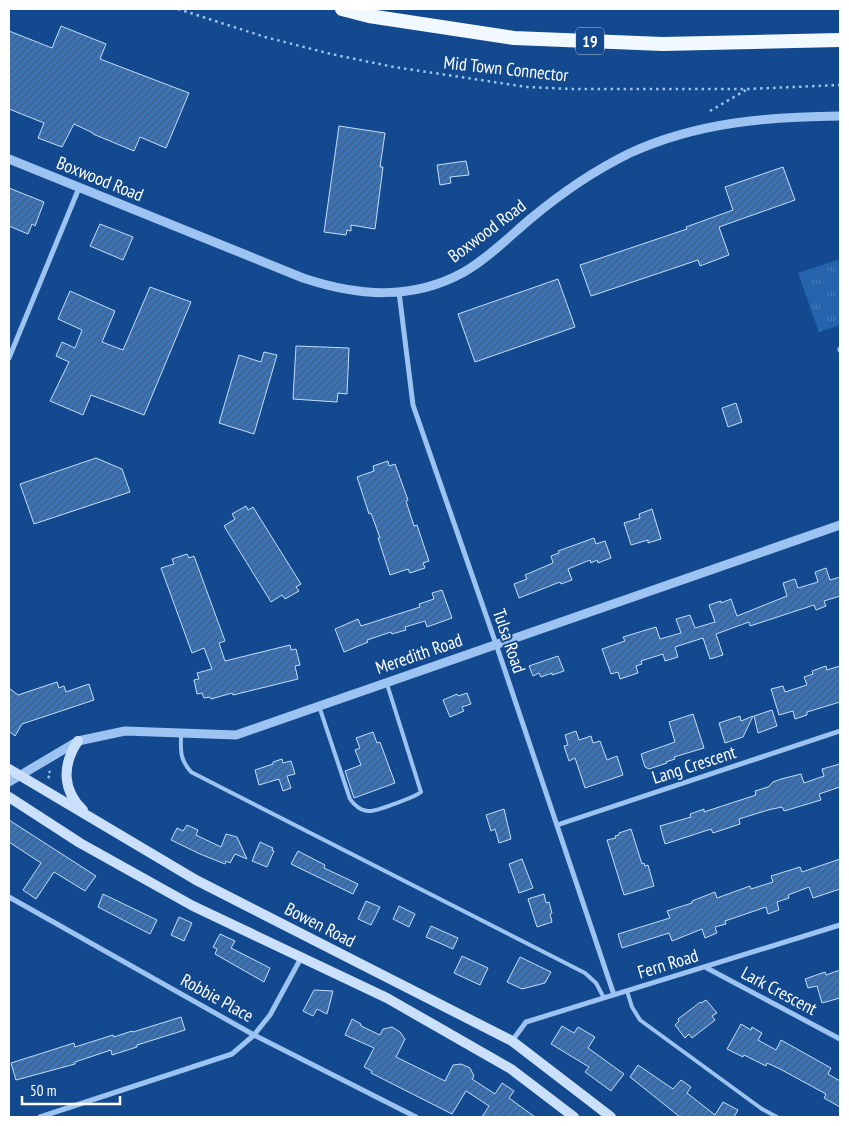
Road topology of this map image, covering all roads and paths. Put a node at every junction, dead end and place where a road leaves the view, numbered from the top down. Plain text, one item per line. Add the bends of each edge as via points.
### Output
1 (178, 9) edge
2 (342, 9) edge
3 (840, 40) edge
4 (840, 85) edge
5 (747, 89) junction
6 (710, 111) dead end
7 (840, 116) edge
8 (9, 159) edge
9 (80, 188) junction
10 (399, 292) junction
11 (9, 358) edge
12 (840, 525) edge
13 (496, 644) junction
14 (387, 682) junction
15 (319, 706) junction
16 (840, 731) edge
17 (182, 733) junction
18 (78, 742) junction
19 (9, 769) edge
20 (56, 774) dead end
21 (19, 776) junction
22 (48, 778) dead end
23 (9, 782) edge
24 (9, 797) edge
25 (93, 820) junction
26 (557, 825) junction
27 (9, 898) edge
28 (840, 924) edge
29 (301, 958) junction
30 (705, 967) junction
31 (627, 991) junction
32 (614, 995) junction
33 (604, 998) junction
34 (254, 1035) junction
35 (840, 1039) edge
36 (512, 1041) junction
37 (40, 1117) edge
38 (416, 1117) edge
39 (574, 1117) edge
40 (611, 1117) edge
41 (777, 1117) edge

1 - 5 path, Mid Town Connector via 331,54 483,82 572,90
2 - 3 highway, 19 via 514,38 663,44
4 - 5 path, Mid Town Connector
5 - 6 path
7 - 10 street, Boxwood Road via 753,119 659,141 595,172 564,192 464,272 436,285
8 - 9 street, Boxwood Road
9 - 10 street, Boxwood Road via 303,278 363,293
9 - 11 street
10 - 13 street, Tulsa Road via 413,405
12 - 13 street, Meredith Road
13 - 14 street, Meredith Road
13 - 26 street, Tulsa Road
14 - 15 street, Meredith Road
14 - 15 lane via 421,787 421,792 412,798 370,812 354,804
15 - 17 street, Meredith Road via 236,735
16 - 26 street, Lang Crescent
17 - 18 street, Meredith Road via 125,731
17 - 33 lane via 183,763 191,772 585,973 596,983
18 - 21 street, Meredith Road
18 - 25 main road via 70,754 65,774 77,804
19 - 21 main road, Bowen Road
20 - 22 path via 50,773
21 - 23 street, Meredith Road
21 - 25 main road, Bowen Road
24 - 29 main road, Bowen Road via 80,842 193,906
25 - 36 main road, Bowen Road via 196,880
26 - 32 street, Tulsa Road
27 - 34 street, Robbie Place
28 - 30 street, Fern Road
29 - 34 street via 270,1015
29 - 39 main road, Bowen Road via 387,998 511,1069
30 - 31 street, Fern Road
30 - 35 street, Lark Crescent
31 - 32 street, Fern Road
31 - 41 lane via 640,1020
32 - 33 street, Fern Road
33 - 36 street, Fern Road via 526,1022
34 - 37 street via 232,1054
34 - 38 street, Robbie Place
36 - 40 main road, Bowen Road

